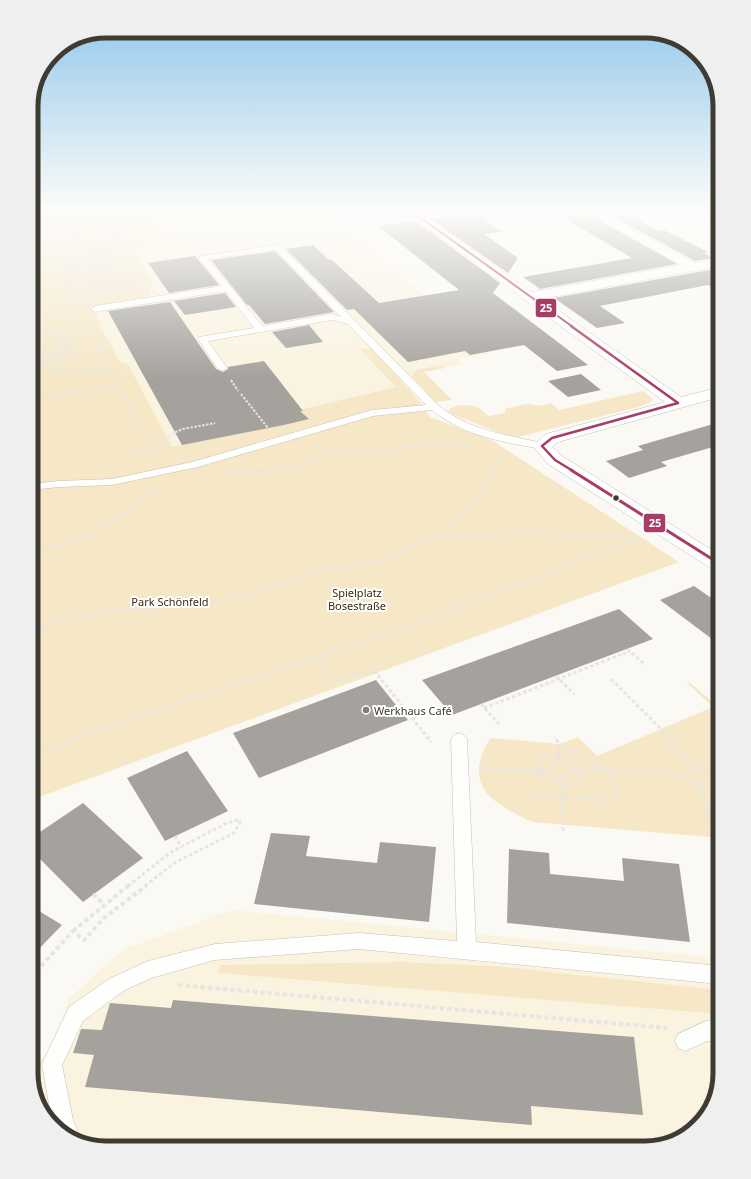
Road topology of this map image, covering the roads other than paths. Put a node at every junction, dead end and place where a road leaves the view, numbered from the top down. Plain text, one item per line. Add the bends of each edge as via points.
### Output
1 (211, 268) edge
2 (297, 268) edge
3 (490, 268) edge
4 (688, 268) edge
5 (228, 288) junction
6 (528, 297) junction
7 (95, 309) dead end
8 (350, 322) junction
9 (260, 329) junction
10 (222, 368) dead end
11 (713, 394) edge
12 (678, 403) junction
13 (434, 407) junction
14 (542, 446) junction
15 (38, 486) edge
16 (713, 558) edge
17 (459, 739) dead end
18 (468, 950) junction
19 (713, 974) edge
20 (713, 1032) edge
21 (685, 1041) road end
22 (65, 1128) edge

1 - 5 lane
2 - 8 lane
3 - 6 street
4 - 6 street
5 - 7 lane
5 - 9 lane
6 - 12 street
8 - 9 lane via 332,317
8 - 13 lane
9 - 10 lane via 202,340
11 - 12 street
12 - 14 street via 552,438
13 - 14 lane via 443,416 459,423 504,439
13 - 15 lane via 372,414 162,472 112,482
14 - 16 street via 555,460
17 - 18 lane
18 - 19 lane
18 - 22 lane via 359,941 215,952 148,970 116,985 76,1014 52,1064
20 - 21 lane via 706,1031

